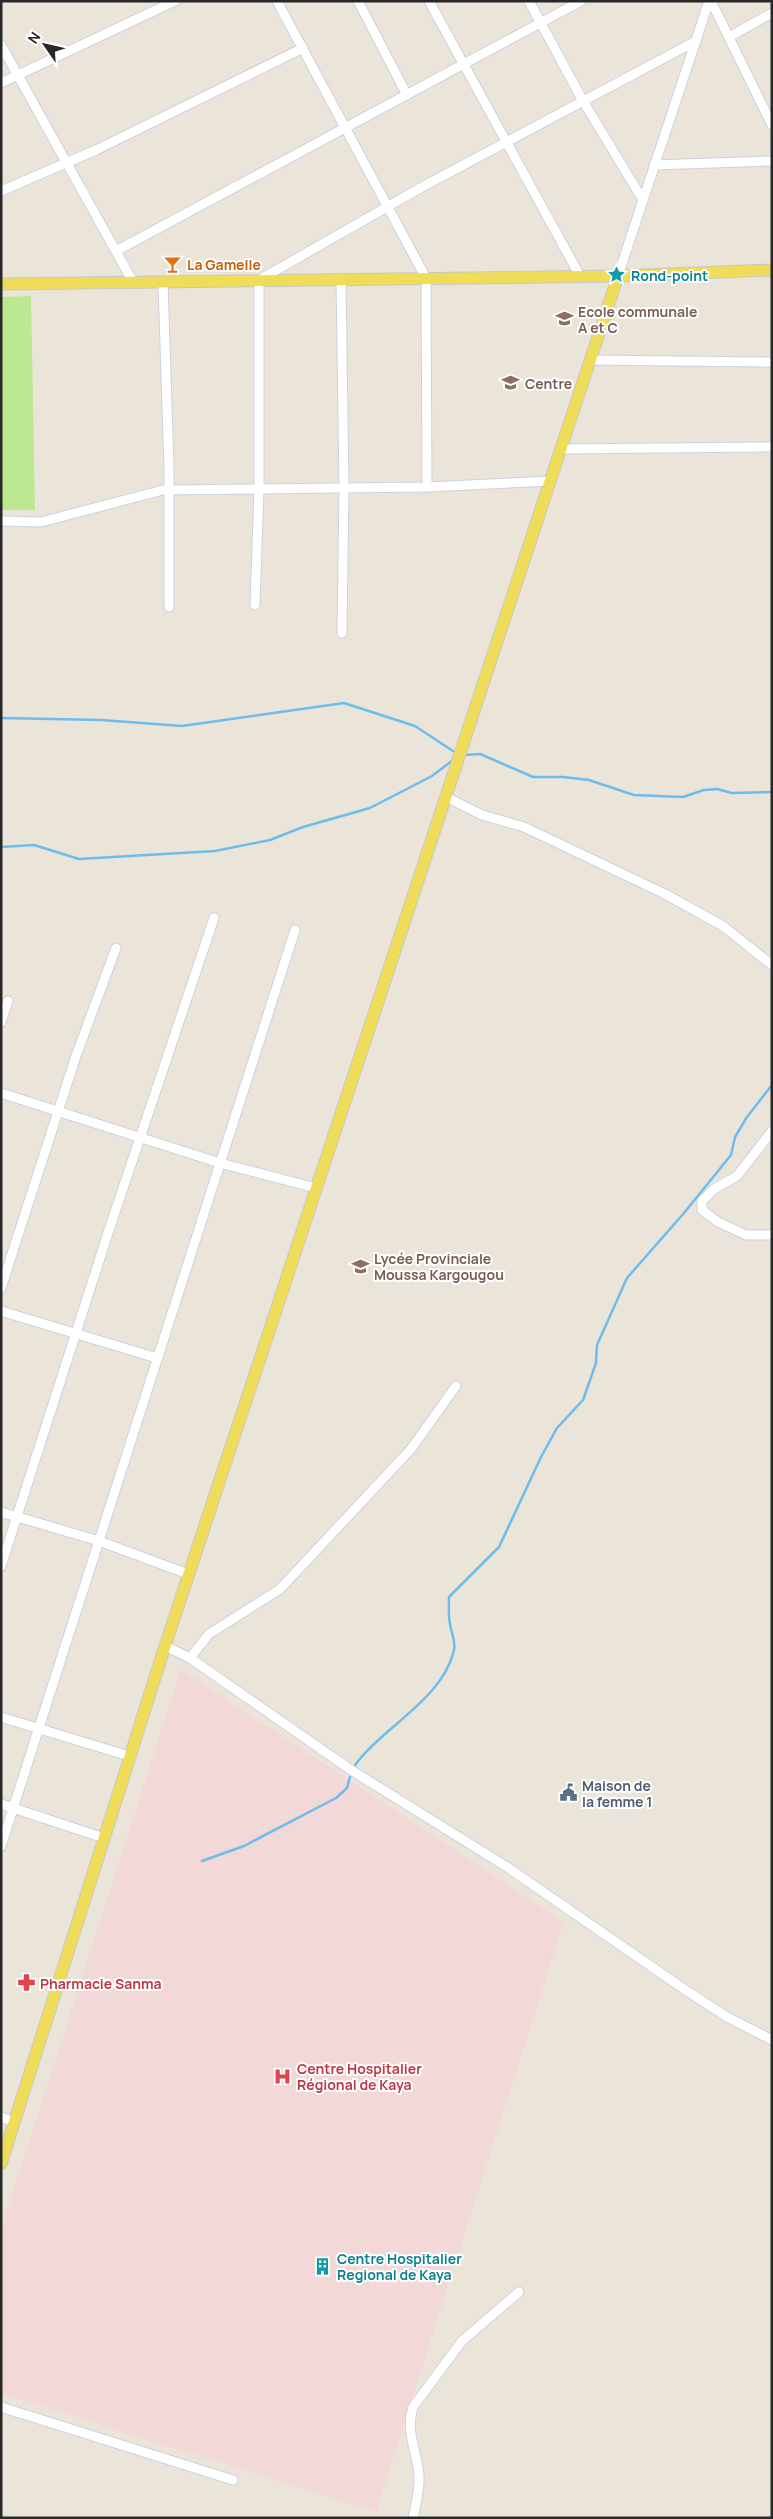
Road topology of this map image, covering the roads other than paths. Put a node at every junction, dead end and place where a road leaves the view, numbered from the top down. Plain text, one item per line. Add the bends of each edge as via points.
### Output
1 (175, 1) edge
2 (277, 1) edge
3 (358, 1) edge
4 (428, 1) edge
5 (530, 1) edge
6 (581, 1) edge
7 (710, 1) edge
8 (772, 13) edge
9 (540, 23) junction
10 (729, 37) junction
11 (696, 41) junction
12 (1, 45) edge
13 (303, 48) junction
14 (464, 64) junction
15 (18, 75) junction
16 (1, 83) edge
17 (407, 95) junction
18 (583, 101) junction
19 (772, 125) edge
20 (346, 127) junction
21 (506, 142) junction
22 (772, 161) edge
23 (67, 163) junction
24 (654, 165) junction
25 (1, 191) edge
26 (643, 200) junction
27 (388, 206) junction
28 (116, 251) junction
29 (772, 270) edge
30 (580, 276) junction
31 (618, 276) junction
32 (426, 278) junction
33 (341, 279) junction
34 (259, 280) junction
35 (133, 282) junction
36 (163, 282) junction
37 (1, 284) edge
38 (590, 360) junction
39 (772, 362) edge
40 (772, 446) edge
41 (561, 449) junction
42 (550, 481) junction
43 (427, 486) junction
44 (344, 488) junction
45 (259, 489) junction
46 (169, 490) junction
47 (1, 522) edge
48 (256, 605) dead end
49 (169, 607) dead end
50 (342, 633) dead end
51 (446, 797) junction
52 (214, 918) dead end
53 (295, 930) dead end
54 (116, 948) dead end
55 (772, 965) edge
56 (8, 1001) dead end
57 (1, 1022) edge
58 (1, 1093) edge
59 (58, 1111) junction
60 (772, 1131) edge
61 (140, 1137) junction
62 (220, 1163) junction
63 (316, 1188) junction
64 (772, 1235) edge
65 (1, 1288) edge
66 (1, 1311) edge
67 (76, 1334) junction
68 (157, 1358) junction
69 (456, 1386) dead end
70 (1, 1512) edge
71 (17, 1517) junction
72 (99, 1541) junction
73 (1, 1566) edge
74 (188, 1574) junction
75 (165, 1646) junction
76 (190, 1658) junction
77 (1, 1717) edge
78 (39, 1728) junction
79 (130, 1756) junction
80 (1, 1804) edge
81 (13, 1808) junction
82 (104, 1838) junction
83 (1, 1846) edge
84 (772, 2040) edge
85 (1, 2117) edge
86 (14, 2122) junction
87 (1, 2164) edge
88 (518, 2292) dead end
89 (1, 2406) edge
90 (233, 2480) dead end
91 (413, 2518) edge

1 - 15 street
2 - 13 street
3 - 17 street
4 - 14 street
5 - 9 street
6 - 9 street
7 - 10 street
7 - 11 street
8 - 10 street
9 - 14 street
9 - 18 street
10 - 19 street
11 - 18 street
11 - 24 street
12 - 15 street
13 - 20 street
13 - 23 street
14 - 17 street
14 - 21 street
15 - 16 street
15 - 23 street
17 - 20 street
18 - 21 street
18 - 26 street
20 - 27 street
20 - 28 street
21 - 27 street
21 - 30 street
22 - 24 street
23 - 25 street
23 - 28 street
24 - 26 street
26 - 31 street
27 - 32 street
27 - 34 street
28 - 35 street
29 - 31 main road
30 - 31 main road
30 - 32 main road
31 - 38 main road
32 - 33 main road
32 - 43 street
33 - 34 main road
33 - 44 street
34 - 36 main road
34 - 45 street
35 - 36 main road
35 - 37 main road
36 - 46 street
38 - 39 street
38 - 41 main road
40 - 41 street
41 - 42 main road
42 - 43 street
42 - 51 main road
43 - 44 street
44 - 45 street
44 - 50 street
45 - 46 street
45 - 48 street
46 - 47 street via 40,522
46 - 49 street
51 - 55 street via 482,815 524,827 664,894 723,926
51 - 63 main road
52 - 61 street
53 - 62 street
54 - 59 street
56 - 57 street
58 - 59 street
59 - 61 street
59 - 65 street
60 - 64 street via 737,1176 714,1189 702,1201 702,1210 718,1222 746,1235
61 - 62 street
61 - 67 street
62 - 63 street
62 - 68 street
63 - 74 main road
66 - 67 street
67 - 68 street
67 - 71 street
68 - 72 street
69 - 76 street via 411,1449 280,1589 209,1634
70 - 71 street
71 - 72 street
71 - 73 street
72 - 74 street
72 - 78 street
74 - 75 main road
75 - 76 street
75 - 79 main road
76 - 84 street via 351,1770 507,1867 687,1991 727,2017
77 - 78 street
78 - 79 street
78 - 81 street
79 - 82 main road
80 - 81 street
81 - 82 street
81 - 83 street
82 - 86 main road
85 - 86 street
86 - 87 main road
88 - 91 street via 462,2341 412,2407 409,2418 411,2443 419,2476
89 - 90 street

